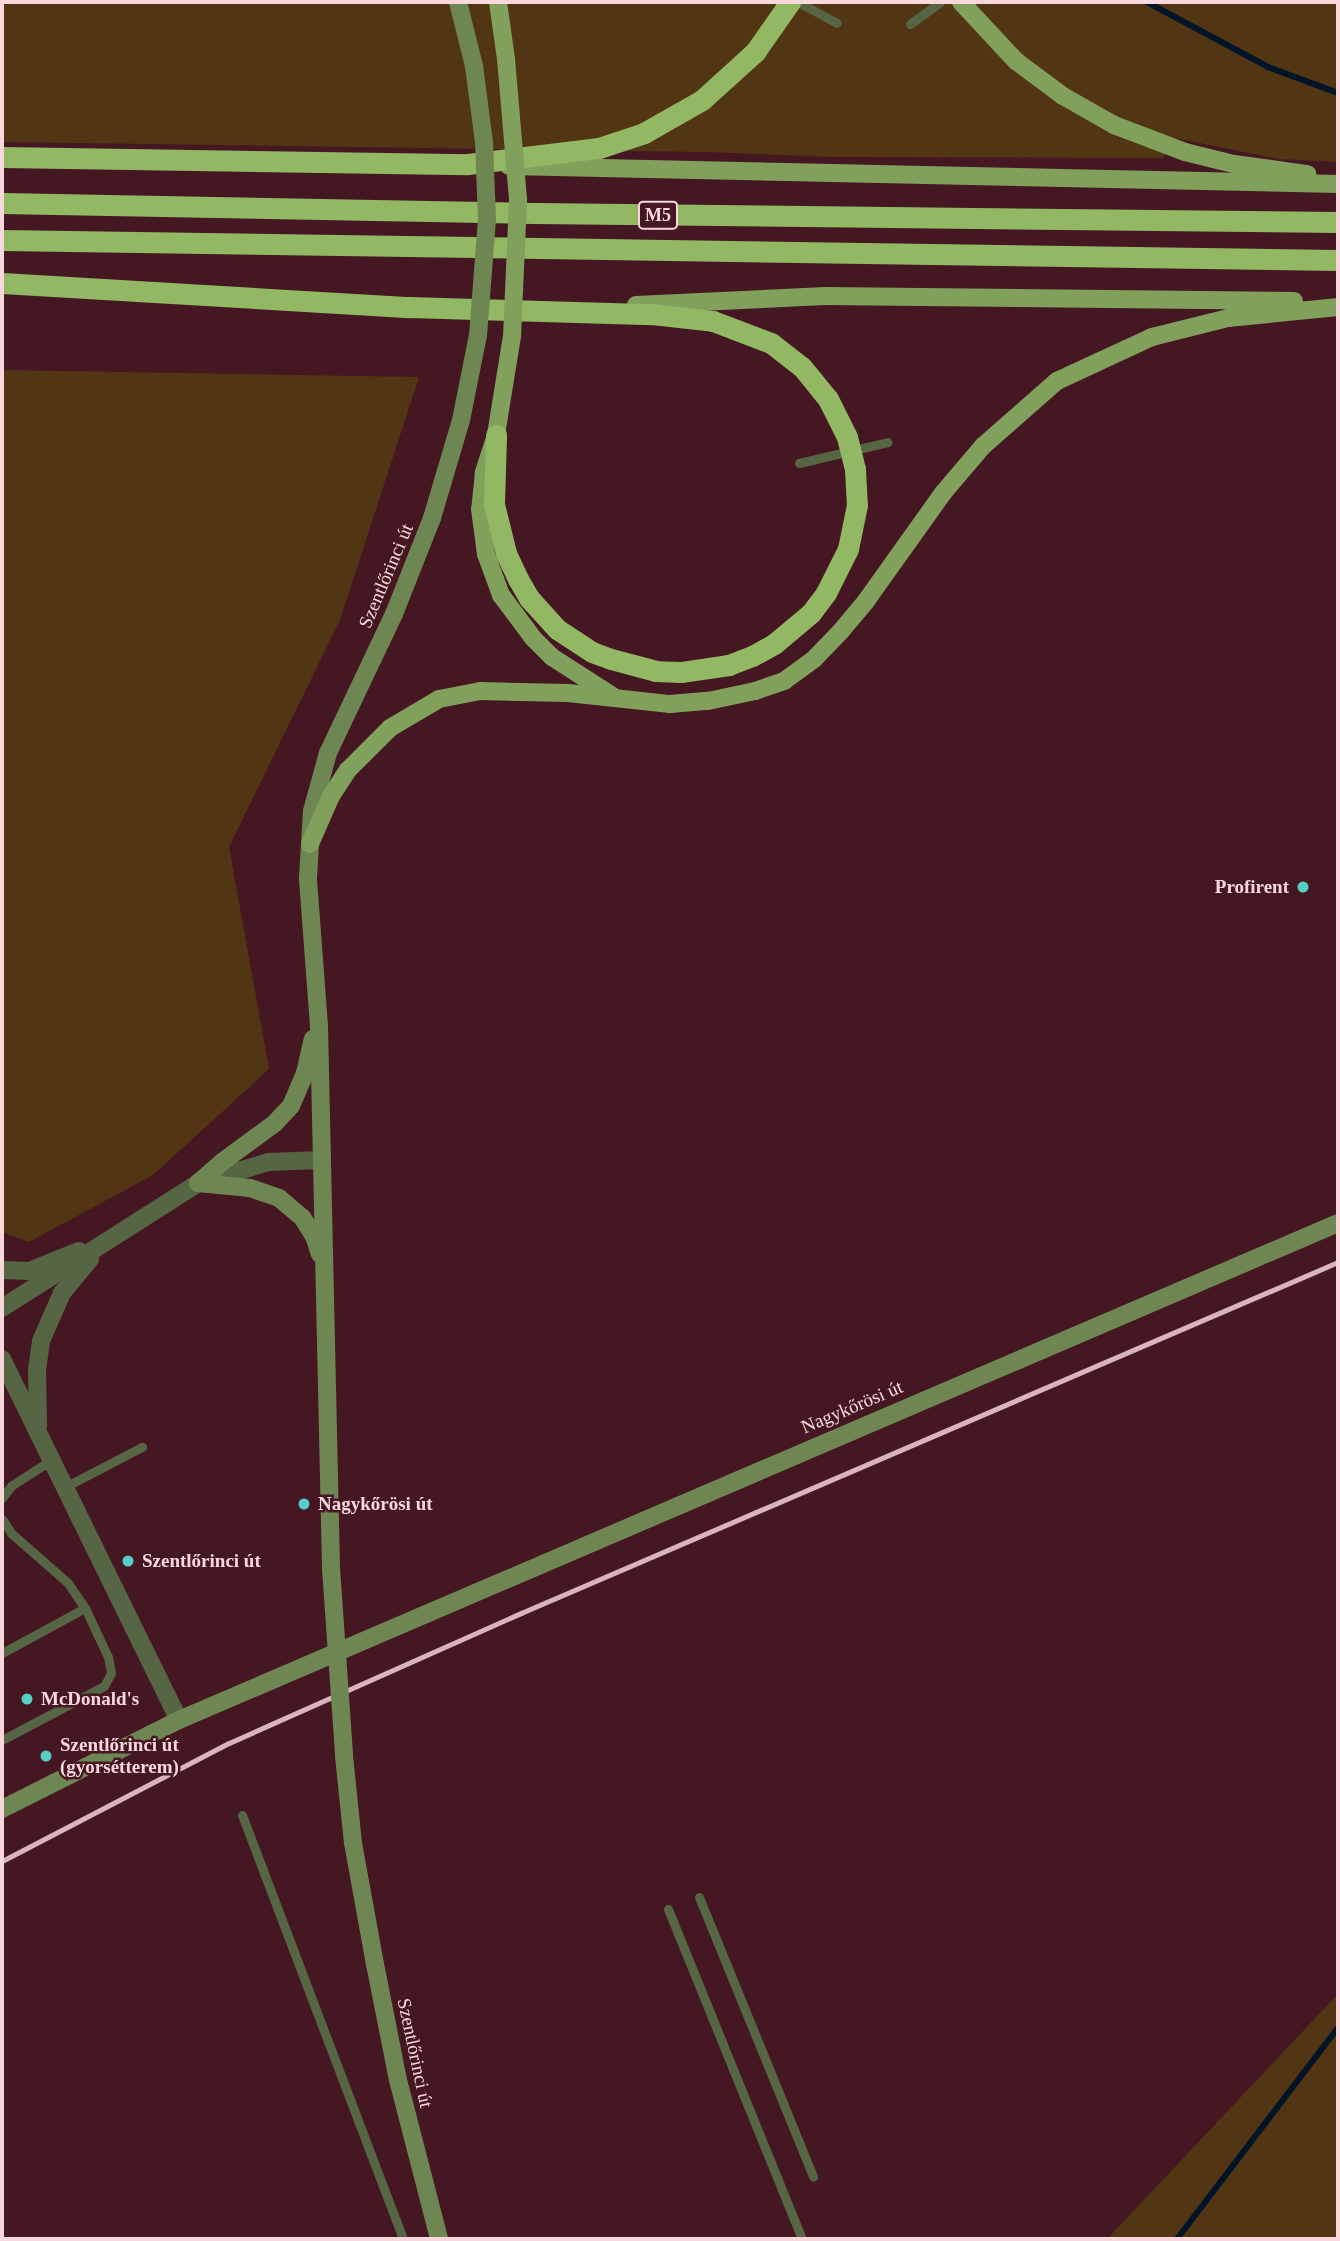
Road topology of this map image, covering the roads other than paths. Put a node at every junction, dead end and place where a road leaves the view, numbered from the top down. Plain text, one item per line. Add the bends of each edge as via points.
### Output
1 (458, 2) edge
2 (498, 2) edge
3 (790, 2) edge
4 (798, 2) edge
5 (940, 2) edge
6 (961, 2) edge
7 (837, 23) dead end
8 (910, 24) dead end
9 (2, 157) edge
10 (468, 164) junction
11 (1338, 182) edge
12 (2, 203) edge
13 (1338, 222) edge
14 (2, 240) edge
15 (1338, 260) edge
16 (2, 283) edge
17 (1338, 302) edge
18 (1338, 307) edge
19 (552, 309) junction
20 (496, 435) junction
21 (888, 442) dead end
22 (852, 452) junction
23 (799, 463) dead end
24 (617, 699) junction
25 (310, 845) junction
26 (319, 1026) junction
27 (321, 1160) junction
28 (198, 1183) junction
29 (1338, 1223) edge
30 (100, 1247) junction
31 (2, 1270) edge
32 (325, 1271) junction
33 (2, 1308) edge
34 (2, 1359) edge
35 (38, 1433) junction
36 (142, 1447) dead end
37 (51, 1460) junction
38 (65, 1487) junction
39 (2, 1498) edge
40 (2, 1519) edge
41 (85, 1608) junction
42 (2, 1653) edge
43 (179, 1720) junction
44 (2, 1740) edge
45 (2, 1809) edge
46 (242, 1815) dead end
47 (699, 1897) dead end
48 (668, 1909) dead end
49 (813, 2177) dead end
50 (403, 2239) edge
51 (439, 2239) edge
52 (802, 2239) edge

1 - 25 main road, Szentlőrinci út, bridge via 474,66 486,181 478,335 461,420 432,519 394,614 328,753 312,811
2 - 20 main road, bridge via 518,201 512,336
3 - 10 highway via 739,69 663,124 598,148
4 - 7 lane
5 - 8 lane
6 - 11 main road via 1016,61 1063,96 1114,125 1185,152
9 - 10 highway
10 - 11 main road
12 - 13 highway, M5
14 - 15 highway, M5
16 - 19 highway via 409,307
17 - 19 main road via 825,296
18 - 24 main road via 1228,318 1152,337 1057,381 984,446 943,493 858,611 794,674 755,691 708,701 670,704
19 - 22 highway via 693,317 753,334 787,355 814,380 839,418
20 - 22 highway via 494,504 499,529 529,598 557,629 592,652 632,666 681,672 729,665 752,656 793,630 826,593 854,526 858,487
20 - 24 main road via 484,472 480,509 486,554 501,595 552,657
21 - 22 lane
22 - 23 lane
24 - 25 main road via 480,691 439,699 390,728 348,770
25 - 26 main road, Szentlőrinci út via 308,878
26 - 27 main road, Szentlőrinci út
26 - 28 main road via 291,1106 275,1124
27 - 28 street via 270,1162
27 - 32 main road, Szentlőrinci út
28 - 30 street
28 - 32 main road via 250,1188 279,1198 302,1217 314,1236
29 - 43 main road, Nagykőrösi út
30 - 31 street via 29,1271
30 - 33 street
30 - 35 street via 62,1293 41,1341
32 - 51 main road, Szentlőrinci út, bridge via 331,1568 353,1843 398,2080
34 - 35 street
35 - 37 street
36 - 38 lane
37 - 38 street
37 - 39 lane via 11,1486
38 - 43 street
40 - 41 lane via 10,1533 68,1583
41 - 42 lane
41 - 44 lane via 111,1662 107,1683
43 - 45 main road, Nagykőrösi út
46 - 50 lane
47 - 49 lane
48 - 52 lane

